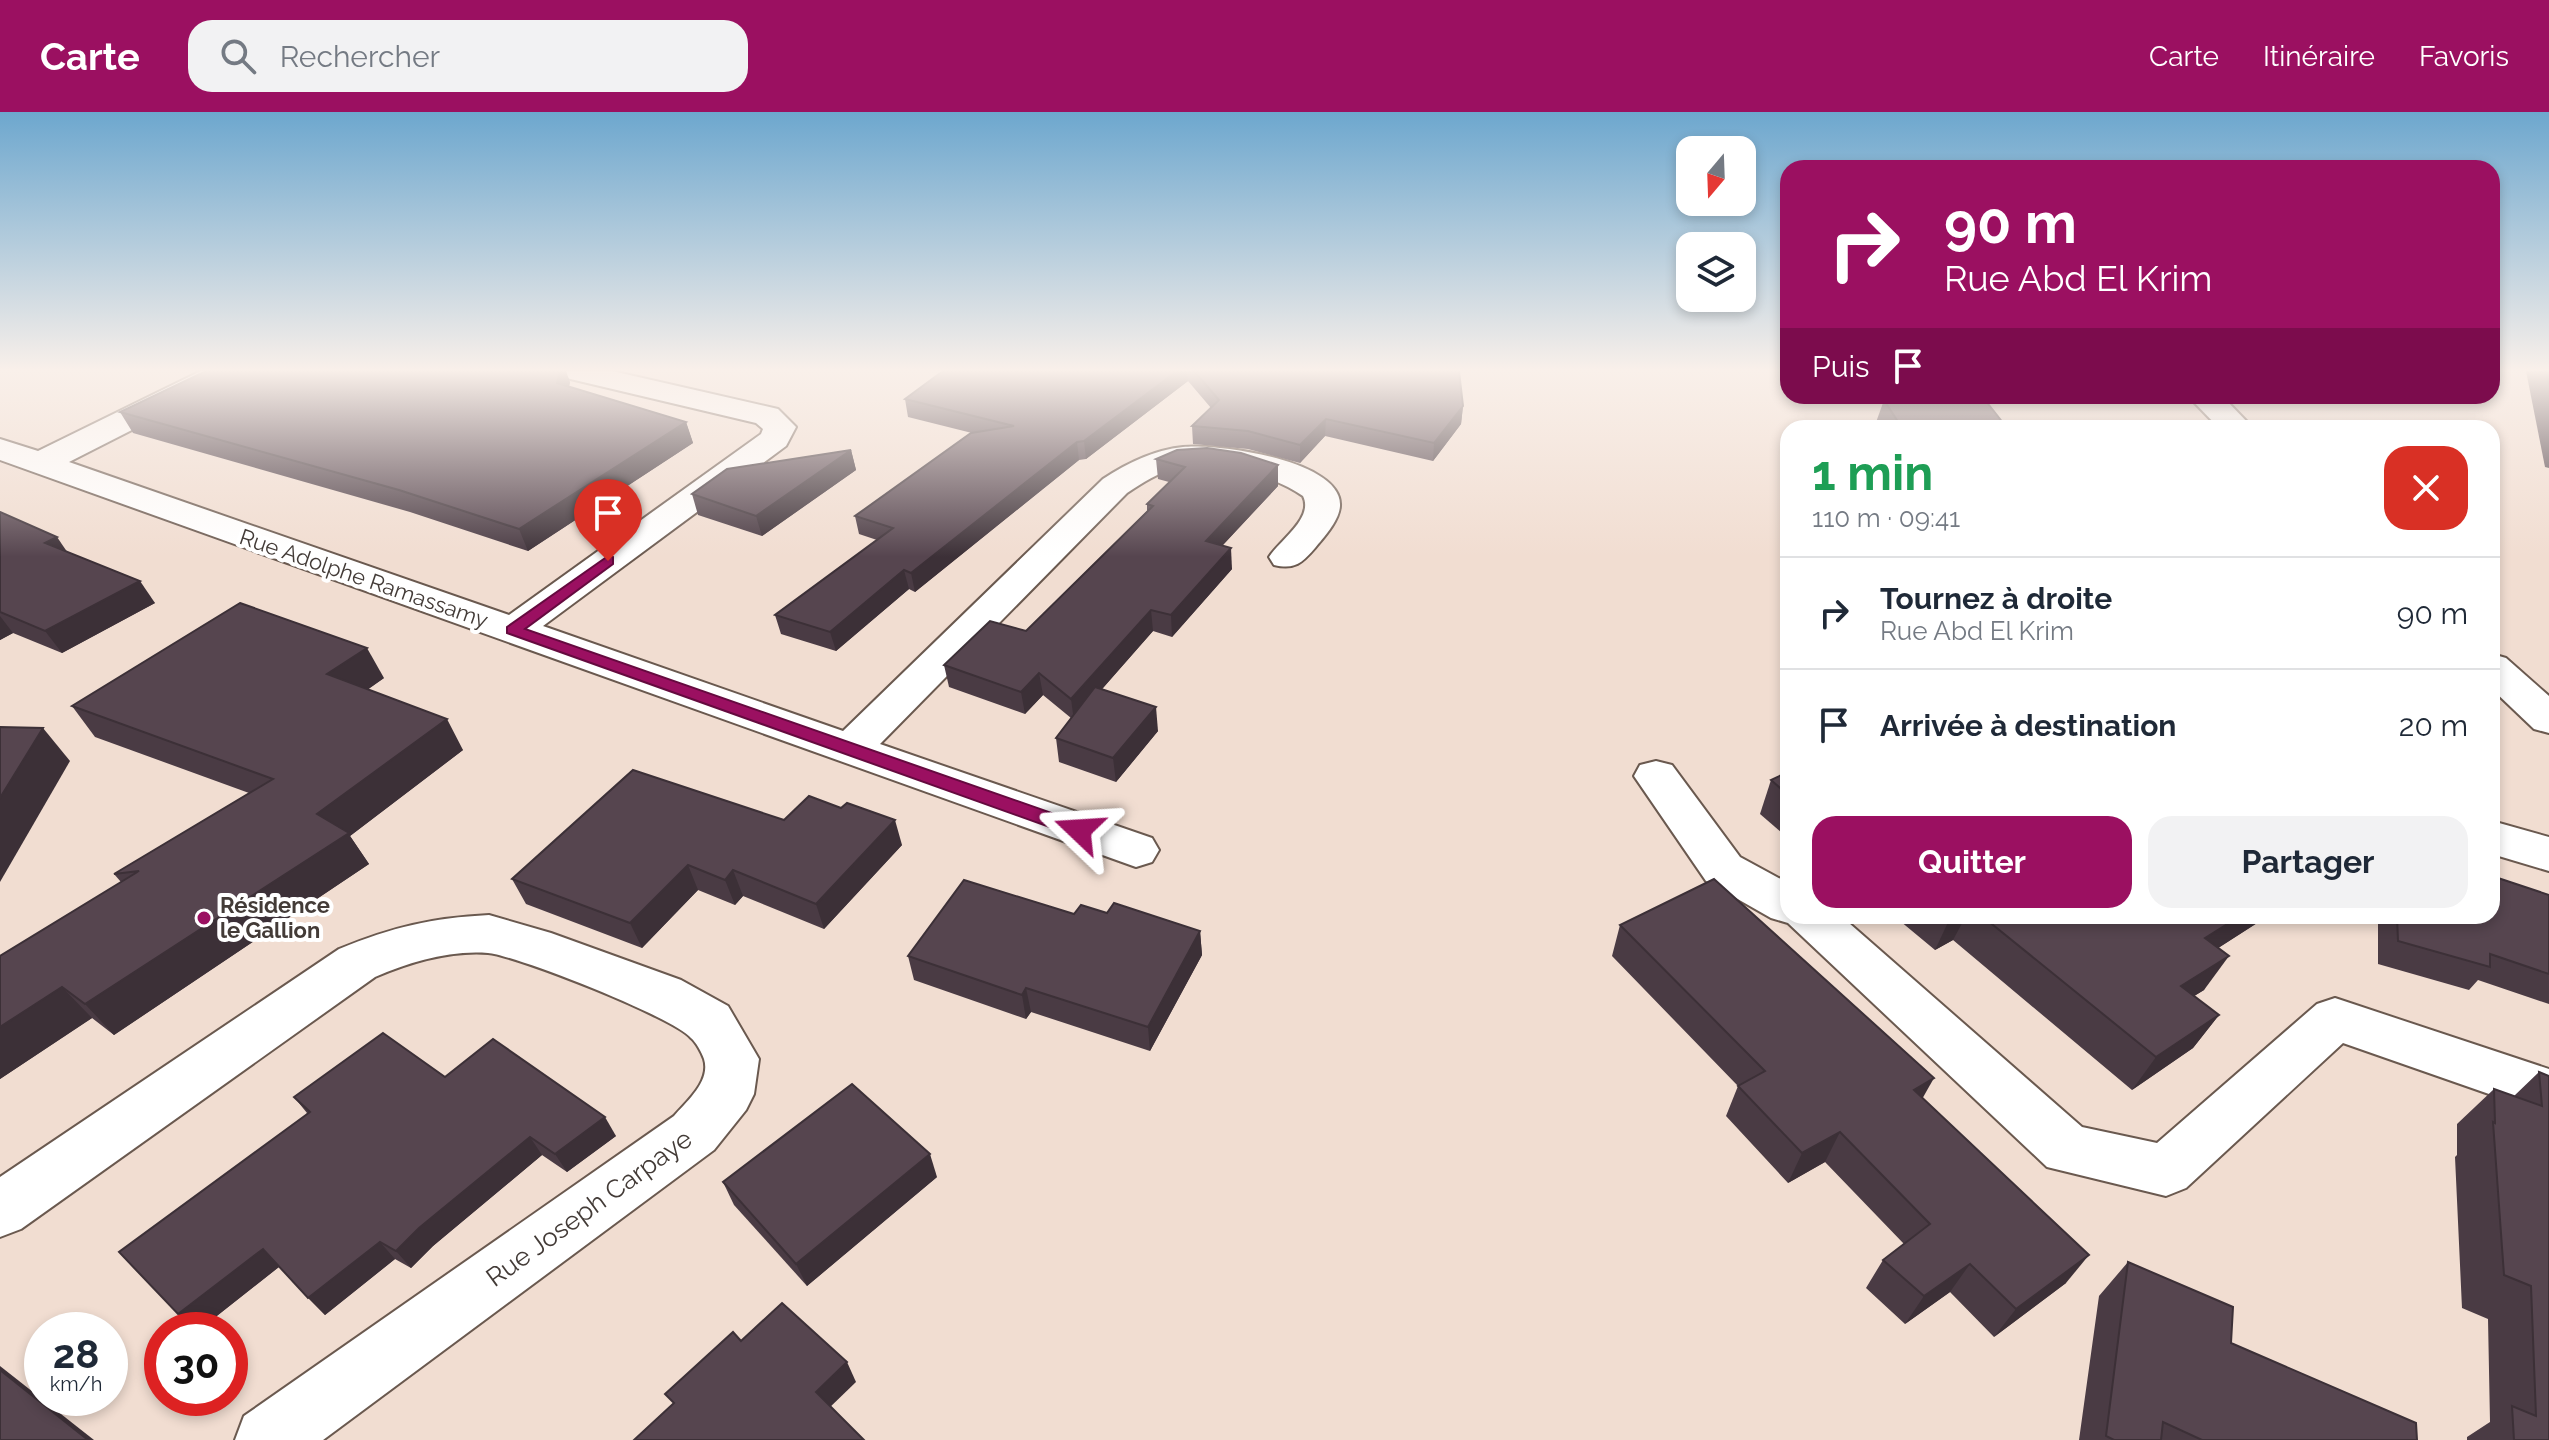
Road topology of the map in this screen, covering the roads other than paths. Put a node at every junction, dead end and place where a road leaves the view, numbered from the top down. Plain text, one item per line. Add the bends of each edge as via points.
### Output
1 (101, 433) edge
2 (778, 433) edge
3 (0, 449) edge
4 (41, 463) junction
5 (1287, 557) dead end
6 (513, 630) junction
7 (2500, 674) edge
8 (2549, 719) edge
9 (850, 749) junction
10 (1656, 776) dead end
11 (2500, 839) edge
12 (1136, 850) dead end
13 (2549, 854) edge
14 (1780, 901) edge
15 (1818, 924) edge
16 (2549, 1092) edge
17 (0, 1210) edge
18 (268, 1440) edge

1 - 4 street
2 - 6 street
3 - 4 street, Rue Adolphe Ramassamy
4 - 6 street, Rue Adolphe Ramassamy
5 - 9 street via 1320,516 1324,503 1319,492 1287,472 1215,455 1157,463 1115,486
6 - 9 street, Rue Adolphe Ramassamy
7 - 8 street
9 - 12 street, Rue Adolphe Ramassamy
10 - 14 street via 1723,869
11 - 13 street
15 - 16 street via 2067,1149 2166,1170 2335,1019
17 - 18 street, Rue Joseph Carpaye via 357,963 396,947 437,937 489,934 663,995 709,1021 732,1059 731,1070 727,1094 694,1133

